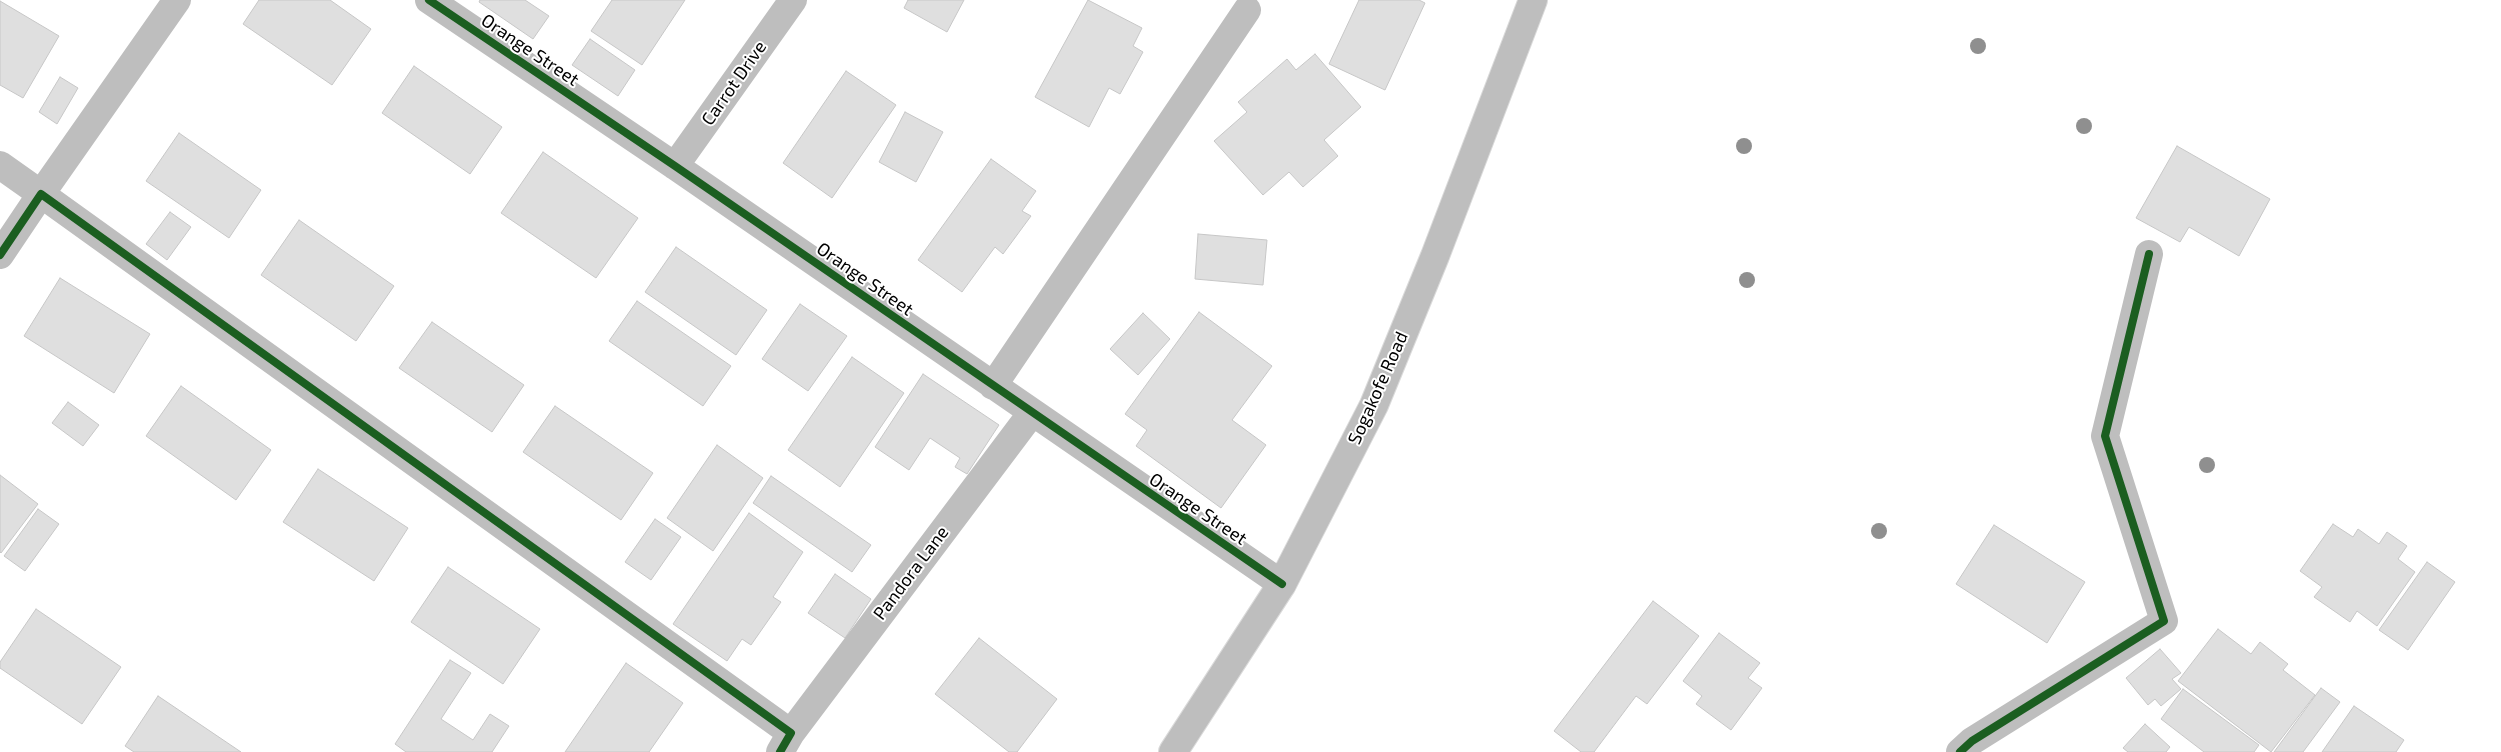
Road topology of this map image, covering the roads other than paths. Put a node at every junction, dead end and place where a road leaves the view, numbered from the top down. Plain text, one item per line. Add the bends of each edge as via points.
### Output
1 (177, 0) edge
2 (429, 0) edge
3 (793, 0) edge
4 (1533, 0) edge
5 (1246, 10) dead end
6 (0, 165) edge
7 (675, 166) junction
8 (41, 194) junction
9 (2148, 254) dead end
10 (0, 255) edge
11 (993, 386) junction
12 (1031, 414) junction
13 (1282, 584) junction
14 (786, 742) edge
15 (1173, 752) edge
16 (1960, 752) edge

1 - 8 street
2 - 7 street, Orange Street
3 - 7 street, Carrot Drive
4 - 13 street, Sogakofe Road via 1374,405
5 - 11 street
6 - 8 street
7 - 11 street, Orange Street
8 - 10 street
8 - 14 street
9 - 16 street via 2105,436 2164,620 1972,741
11 - 12 street, Orange Street
12 - 13 street, Orange Street
12 - 14 street, Pandora Lane
13 - 15 street, Sogakofe Road

